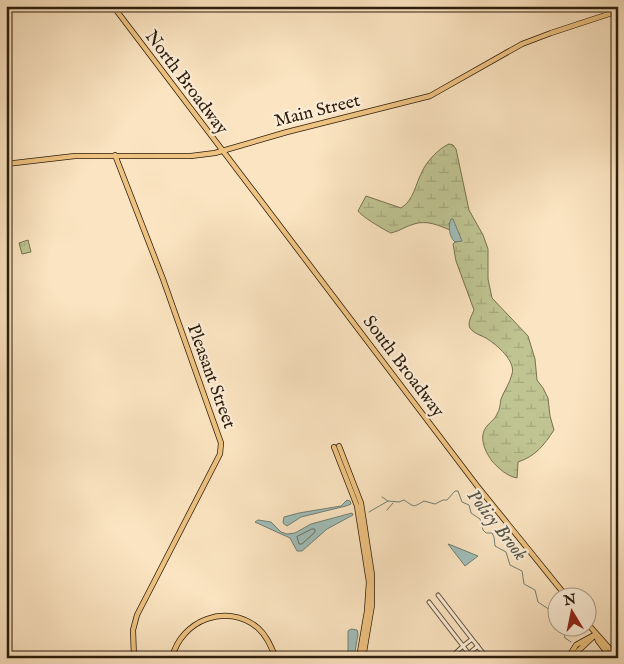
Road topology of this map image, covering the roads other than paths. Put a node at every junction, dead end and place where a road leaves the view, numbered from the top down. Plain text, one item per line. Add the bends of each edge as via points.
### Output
1 (113, 6) edge
2 (618, 11) edge
3 (221, 151) junction
4 (115, 155) junction
5 (6, 164) edge
6 (558, 586) edge
7 (438, 595) dead end
8 (429, 602) dead end
9 (596, 634) joint
10 (592, 636) edge
11 (594, 636) edge
12 (472, 639) junction
13 (462, 646) junction
14 (478, 646) junction
15 (468, 654) junction
16 (134, 658) edge
17 (172, 658) edge
18 (276, 658) edge
19 (359, 658) edge
20 (363, 658) edge
21 (450, 658) edge
22 (463, 658) edge
23 (472, 658) edge
24 (487, 658) edge
25 (568, 658) edge
26 (573, 658) edge
27 (611, 658) edge
28 (618, 658) edge

1 - 3 main road, North Broadway
2 - 3 main road, Main Street via 522,44 430,96
3 - 4 main road, Main Street via 191,156
3 - 6 main road, South Broadway via 478,487
4 - 5 main road, Main Street via 70,156
4 - 16 main road, Pleasant Street via 221,443 220,454 137,615 133,630
7 - 12 street
8 - 13 street
9 - 27 main road
9 - 28 main road
10 - 25 main road via 576,645
11 - 26 main road
12 - 13 street
12 - 14 street
13 - 15 street
13 - 21 street
14 - 15 street
14 - 24 street
15 - 22 street
15 - 23 street
17 - 18 main road via 179,639 192,626 205,619 223,616 254,626 266,637
19 - 20 main road via 367,611 368,579 357,506 337,447 360,498 372,575 372,605

